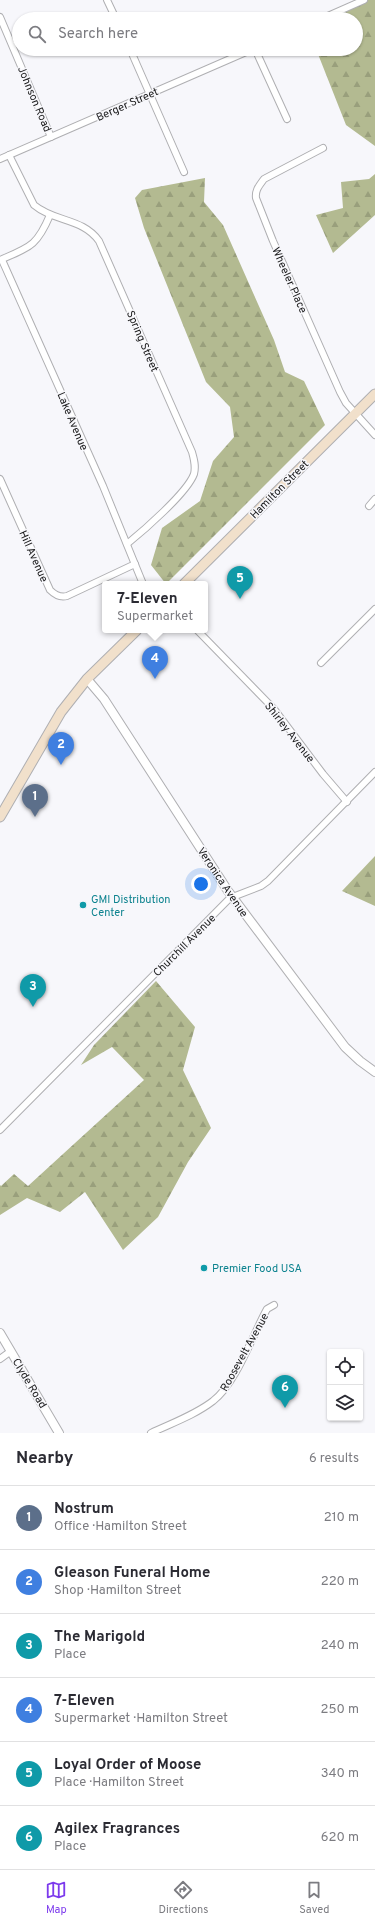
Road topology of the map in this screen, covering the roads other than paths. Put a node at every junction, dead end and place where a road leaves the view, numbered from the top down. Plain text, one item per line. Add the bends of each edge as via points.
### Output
1 (107, 0) edge
2 (364, 0) edge
3 (113, 12) edge
4 (337, 12) edge
5 (0, 17) edge
6 (12, 45) edge
7 (17, 56) edge
8 (133, 56) edge
9 (238, 56) edge
10 (257, 56) edge
11 (150, 94) junction
12 (287, 119) dead end
13 (51, 137) junction
14 (323, 148) dead end
15 (9, 155) junction
16 (0, 159) edge
17 (184, 172) dead end
18 (50, 215) junction
19 (1, 260) edge
20 (375, 394) edge
21 (356, 414) junction
22 (375, 435) edge
23 (0, 479) edge
24 (375, 499) edge
25 (369, 506) dead end
26 (127, 544) junction
27 (135, 564) junction
28 (142, 581) edge
29 (187, 581) edge
30 (375, 609) edge
31 (134, 633) edge
32 (200, 633) edge
33 (321, 663) dead end
34 (87, 679) junction
35 (375, 772) edge
36 (347, 802) junction
37 (0, 817) edge
38 (232, 896) junction
39 (375, 1072) edge
40 (0, 1130) edge
41 (274, 1304) dead end
42 (0, 1333) edge
43 (11, 1351) junction
44 (0, 1359) edge
45 (59, 1433) edge
46 (151, 1433) edge

1 - 3 street
2 - 4 street
5 - 6 street, Johnson Road
7 - 13 street, Johnson Road
8 - 11 street
9 - 11 street, Berger Street
10 - 12 street
11 - 13 street, Berger Street
11 - 17 street
13 - 15 street, Berger Street
14 - 21 street, Wheeler Place via 270,175 255,193 273,241 334,379 346,403
15 - 16 street, Berger Street
15 - 18 street, Spring Street via 34,205
18 - 19 street via 36,242 25,250
18 - 26 street, Spring Street via 78,223 91,231 99,241 194,458 194,474 188,485
19 - 26 street, Lake Avenue
20 - 21 main road, Hamilton Street
21 - 22 street, Wheeler Place
21 - 29 main road, Hamilton Street
23 - 27 street, Hill Avenue via 54,594 67,596
24 - 25 street
26 - 27 street, Lake Avenue
27 - 28 street, Lake Avenue
30 - 33 street
31 - 34 main road
32 - 36 street, Shirley Avenue via 274,709
34 - 37 main road via 57,719
34 - 38 street, Veronica Avenue via 104,699
35 - 36 street, Churchill Avenue
36 - 38 street, Churchill Avenue via 268,881
38 - 39 street, Veronica Avenue via 346,1047
38 - 40 street, Churchill Avenue
41 - 46 street, Roosevelt Avenue via 267,1309 226,1388 214,1401
42 - 43 street, Clyde Road
43 - 44 street
43 - 45 street, Clyde Road

